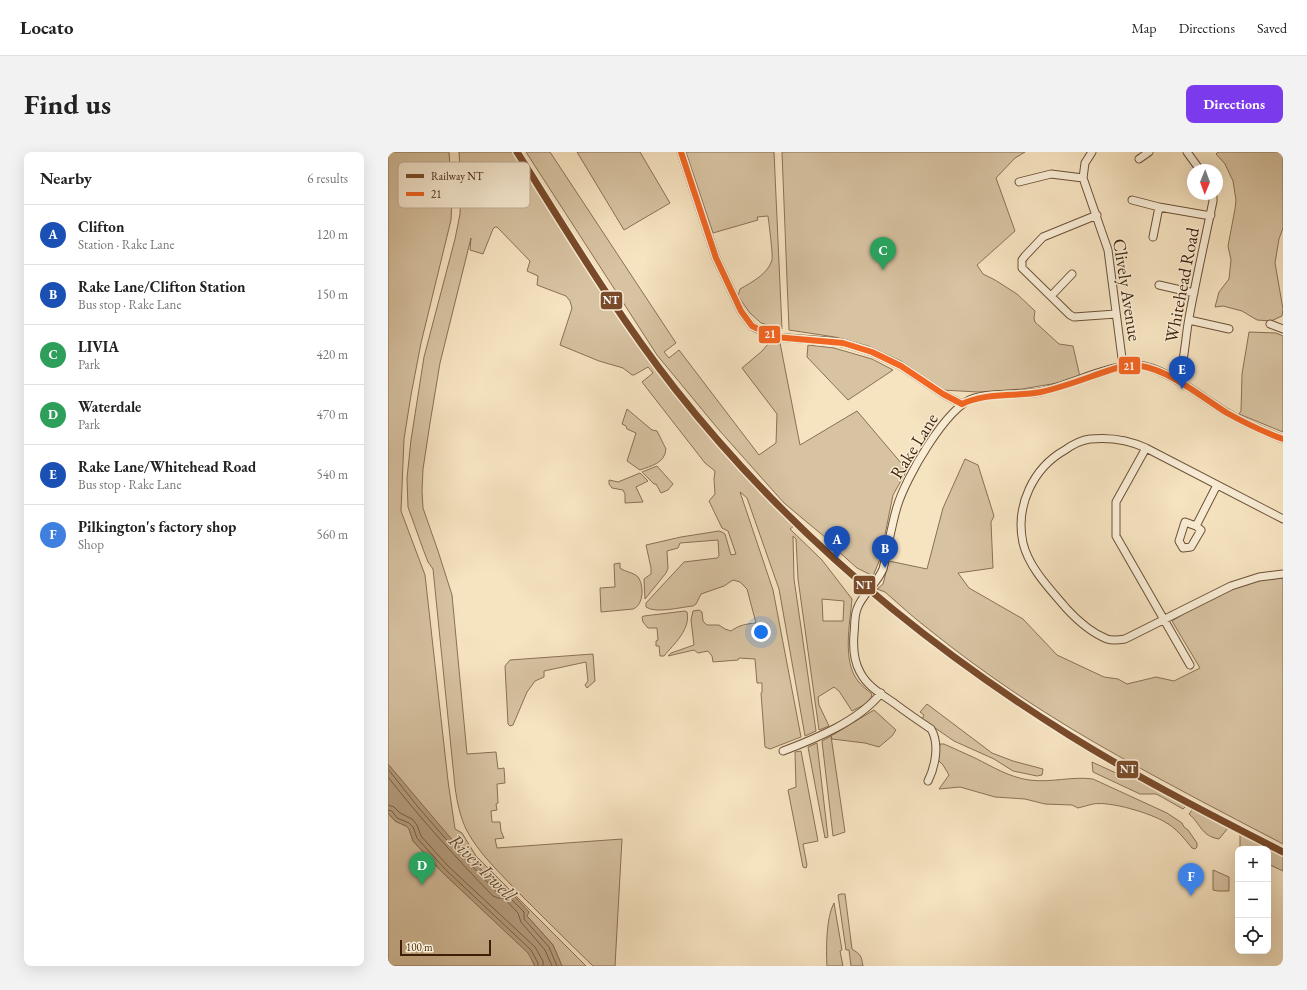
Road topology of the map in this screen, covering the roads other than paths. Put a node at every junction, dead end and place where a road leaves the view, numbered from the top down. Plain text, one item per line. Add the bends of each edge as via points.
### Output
1 (680, 152) edge
2 (1092, 152) edge
3 (1149, 152) edge
4 (1187, 152) edge
5 (1139, 159) dead end
6 (1196, 164) edge
7 (1082, 178) junction
8 (1019, 182) dead end
9 (1132, 200) dead end
10 (1214, 200) edge
11 (1159, 207) junction
12 (1097, 215) junction
13 (1211, 215) junction
14 (1153, 237) dead end
15 (1072, 274) dead end
16 (1159, 285) dead end
17 (1194, 293) junction
18 (1051, 296) junction
19 (1116, 314) junction
20 (1189, 320) junction
21 (1270, 324) dead end
22 (1229, 329) dead end
23 (1283, 329) edge
24 (1123, 366) junction
25 (1178, 381) junction
26 (962, 404) junction
27 (1283, 439) edge
28 (1146, 448) junction
29 (1217, 485) junction
30 (1283, 519) edge
31 (1196, 526) dead end
32 (1283, 574) edge
33 (1164, 620) junction
34 (1190, 665) dead end
35 (881, 694) junction
36 (783, 751) dead end
37 (928, 781) dead end

1 - 26 street via 716,258 740,311 752,326 775,336 843,343 872,352 901,366
2 - 7 street via 1085,163
3 - 5 street
4 - 6 street
7 - 8 street via 1051,174
7 - 12 street, Clively Avenue
9 - 11 street
10 - 13 street, Whitehead Road
11 - 13 street
11 - 14 street
12 - 18 street via 1043,237 1022,260 1022,268
12 - 19 street, Clively Avenue via 1108,250
13 - 17 street, Whitehead Road
15 - 18 street
16 - 17 street
17 - 20 street, Whitehead Road
18 - 19 street via 1074,317
19 - 24 street, Clively Avenue
20 - 22 street
20 - 25 street, Whitehead Road
21 - 23 street
24 - 25 street, Rake Lane via 1144,366
24 - 26 street, Rake Lane via 1033,393 974,398
25 - 27 street, Rake Lane via 1239,420
26 - 35 street, Rake Lane via 942,425 908,480 897,506 883,569 862,599 855,615 854,646 858,669 870,686
28 - 29 street
28 - 33 street via 1116,502 1116,536
28 - 33 street via 1124,440 1089,439 1056,454 1039,471 1029,487 1022,514 1022,533 1028,557 1045,583 1071,613 1094,632 1108,640 1125,639
29 - 30 street
29 - 31 street
32 - 33 street via 1259,577 1231,586
33 - 34 street
35 - 36 street via 872,704 836,728
35 - 37 street, Rake Lane via 934,734 932,773

